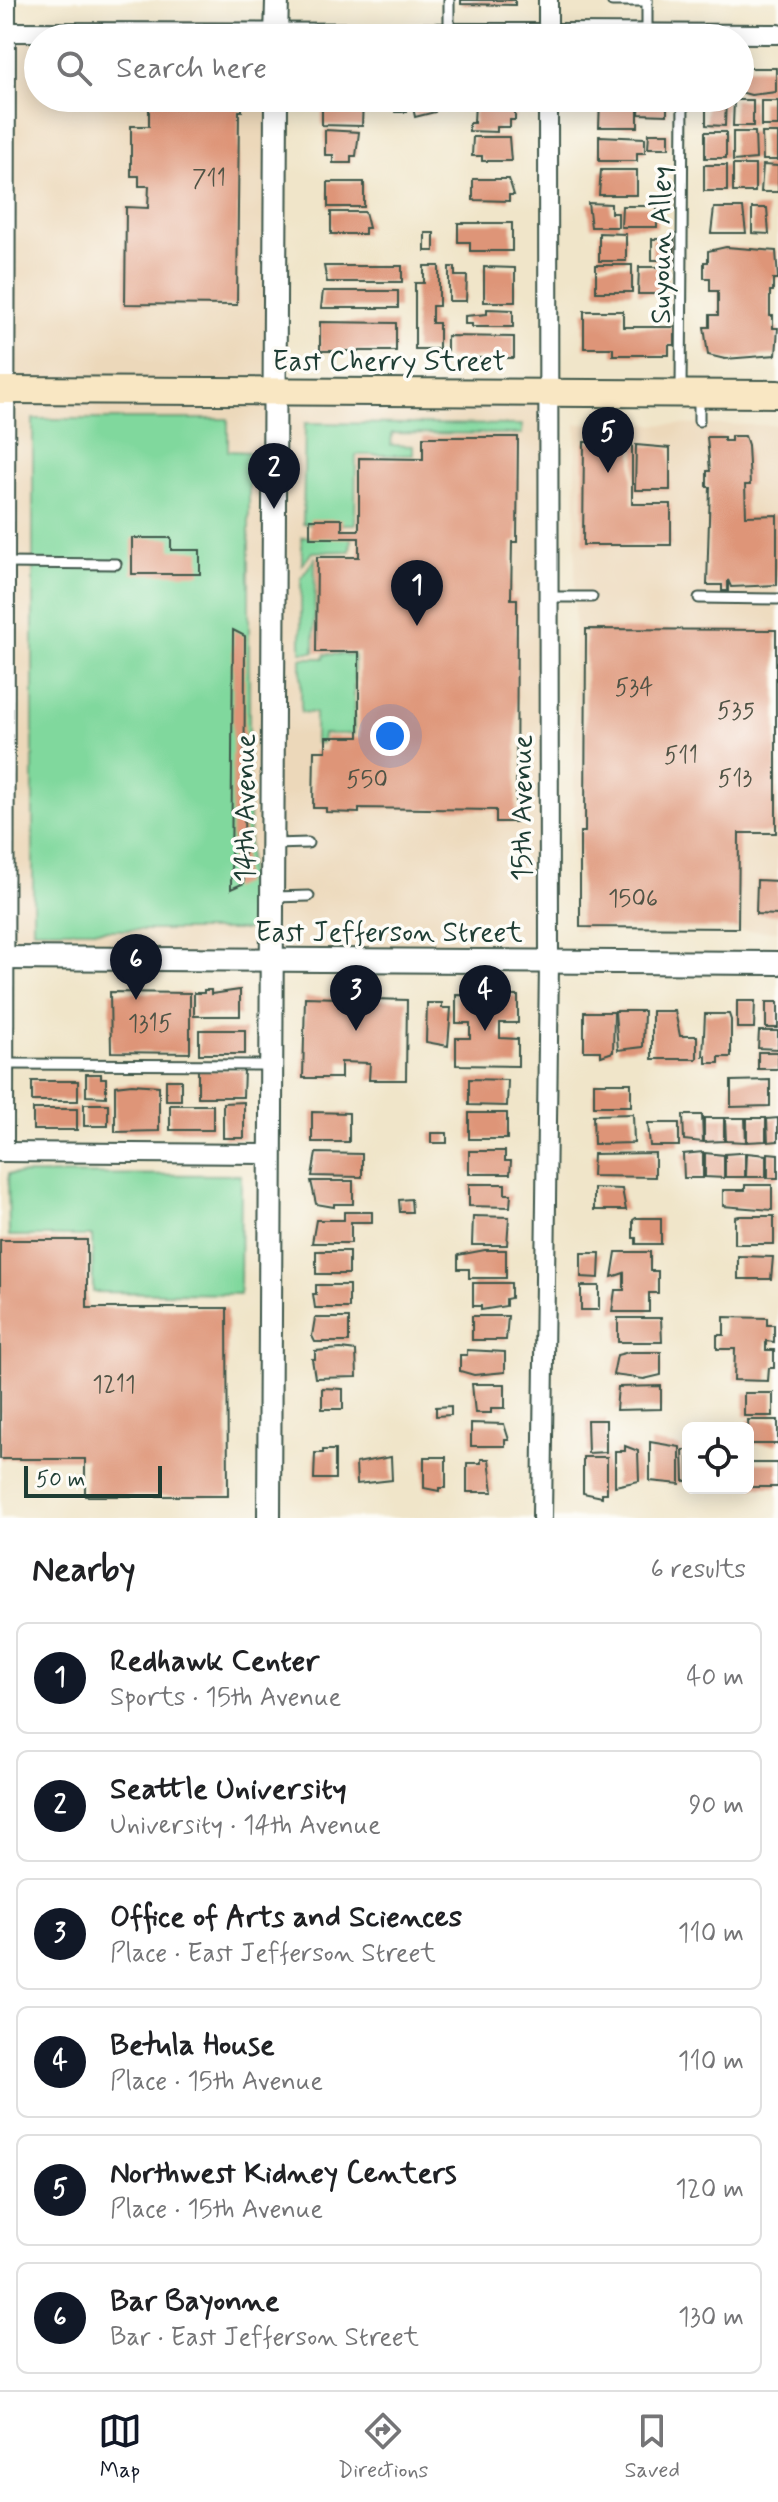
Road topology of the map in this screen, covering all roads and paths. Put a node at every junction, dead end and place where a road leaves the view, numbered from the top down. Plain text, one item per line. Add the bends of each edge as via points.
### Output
1 (6, 0) edge
2 (277, 0) edge
3 (449, 0) edge
4 (548, 0) edge
5 (647, 0) edge
6 (612, 1) edge
7 (276, 24) edge
8 (449, 24) edge
9 (548, 24) edge
10 (647, 24) edge
11 (2, 32) edge
12 (24, 32) edge
13 (778, 34) edge
14 (754, 35) edge
15 (276, 112) edge
16 (548, 112) edge
17 (683, 112) edge
18 (2, 200) edge
19 (2, 390) edge
20 (274, 392) junction
21 (547, 393) junction
22 (690, 393) junction
23 (778, 394) edge
24 (699, 421) dead end
25 (116, 564) dead end
26 (2, 575) edge
27 (548, 597) junction
28 (592, 597) dead end
29 (699, 598) dead end
30 (778, 599) edge
31 (1, 671) edge
32 (1, 763) edge
33 (308, 843) dead end
34 (274, 844) junction
35 (1, 851) edge
36 (309, 896) dead end
37 (274, 897) junction
38 (1, 958) edge
39 (274, 960) junction
40 (549, 962) junction
41 (778, 963) edge
42 (2, 1064) edge
43 (272, 1065) junction
44 (2, 1152) edge
45 (271, 1154) junction
46 (269, 1518) edge
47 (542, 1518) edge

1 - 11 street
2 - 7 street
3 - 8 lane
4 - 9 street
5 - 6 lane
5 - 10 lane
11 - 12 street
11 - 18 street
13 - 14 street
15 - 20 street, 14th Avenue
16 - 21 street, 15th Avenue
17 - 22 lane, Suyoun Alley
18 - 19 street
19 - 20 main road, East Cherry Street
19 - 26 street
20 - 21 main road, East Cherry Street
20 - 34 street, 14th Avenue
21 - 22 main road, East Cherry Street
21 - 27 street, 15th Avenue
22 - 23 main road, East Cherry Street
22 - 24 lane, Suyoun Alley
25 - 26 lane
26 - 31 street
27 - 28 lane
27 - 40 street, 15th Avenue
29 - 30 lane
31 - 32 street
32 - 35 street
33 - 34 lane
34 - 37 street, 14th Avenue
35 - 38 street
36 - 37 lane
37 - 39 street, 14th Avenue
38 - 39 street, East Jefferson Street
38 - 42 street
39 - 40 street, East Jefferson Street
39 - 43 street, 14th Avenue
40 - 41 street, East Jefferson Street
40 - 47 street, 15th Avenue
42 - 43 lane
42 - 44 street
43 - 45 street, 14th Avenue
44 - 45 street
45 - 46 street, 14th Avenue

